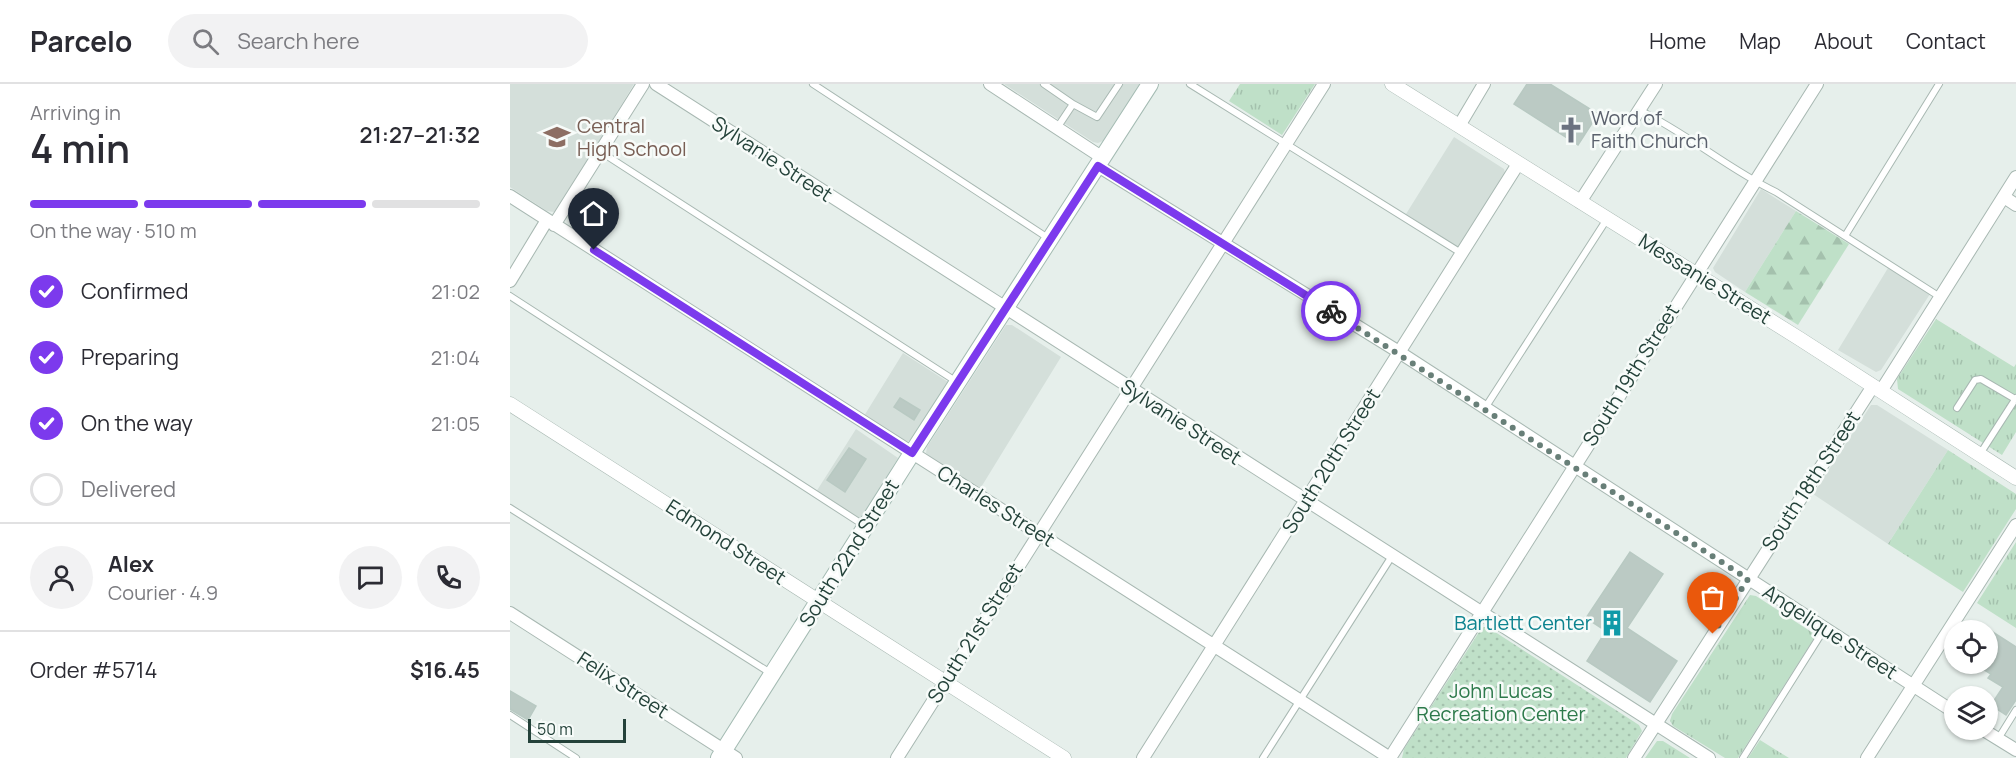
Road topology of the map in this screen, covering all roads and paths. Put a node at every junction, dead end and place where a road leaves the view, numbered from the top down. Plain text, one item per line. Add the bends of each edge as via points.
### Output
1 (644, 84) edge
2 (656, 84) edge
3 (813, 84) edge
4 (990, 84) edge
5 (1119, 84) edge
6 (1150, 84) edge
7 (1190, 84) edge
8 (1324, 84) edge
9 (1392, 84) edge
10 (1484, 84) edge
11 (1656, 84) edge
12 (1816, 84) edge
13 (1939, 84) edge
14 (1049, 85) edge
15 (1073, 104) junction
16 (1639, 110) junction
17 (1459, 126) junction
18 (1058, 128) junction
19 (1286, 144) junction
20 (601, 152) junction
21 (1101, 162) junction
22 (1518, 164) junction
23 (2016, 177) edge
24 (1754, 182) junction
25 (510, 196) edge
26 (2004, 197) junction
27 (1580, 202) junction
28 (2016, 205) edge
29 (1607, 219) junction
30 (551, 223) junction
31 (1845, 236) junction
32 (1051, 239) junction
33 (1223, 244) junction
34 (1461, 253) junction
35 (1696, 274) junction
36 (510, 281) edge
37 (510, 296) edge
38 (1940, 297) junction
39 (1006, 310) junction
40 (1399, 352) junction
41 (958, 382) junction
42 (1877, 388) junction
43 (1130, 389) junction
44 (2015, 399) edge
45 (510, 404) edge
46 (1485, 408) junction
47 (1957, 408) dead end
48 (912, 453) junction
49 (1980, 454) junction
50 (1573, 467) junction
51 (2016, 478) edge
52 (1305, 501) junction
53 (510, 508) edge
54 (2016, 525) edge
55 (866, 526) junction
56 (1037, 533) junction
57 (1392, 556) junction
58 (1748, 579) junction
59 (818, 601) junction
60 (510, 613) edge
61 (1481, 613) junction
62 (1825, 628) junction
63 (1214, 646) junction
64 (772, 675) junction
65 (945, 682) junction
66 (1914, 686) junction
67 (1300, 700) junction
68 (1944, 705) edge
69 (2016, 710) edge
70 (510, 715) edge
71 (1656, 724) junction
72 (1998, 739) joint
73 (2016, 750) edge
74 (727, 755) edge
75 (576, 758) edge
76 (897, 758) edge
77 (1064, 758) edge
78 (1143, 758) edge
79 (1263, 758) edge
80 (1390, 758) edge
81 (1634, 758) edge
82 (1709, 758) edge
83 (1743, 758) edge
84 (1867, 758) edge

1 - 20 street
2 - 39 street, Sylvanie Street
3 - 32 lane
4 - 18 street, Angelique Street
5 - 15 lane via 1097,117
6 - 21 main road, South 22nd Street
7 - 19 lane
8 - 19 street, South 21st Street
9 - 17 street, Messanie Street
10 - 17 street
11 - 16 street
12 - 24 street, South 19th Street
13 - 31 lane
14 - 15 lane
15 - 18 lane
16 - 24 lane
16 - 27 street
17 - 22 street, Messanie Street
18 - 21 street, Angelique Street
19 - 33 street, South 21st Street
19 - 34 lane
20 - 30 street
20 - 41 lane
21 - 32 main road, South 22nd Street
21 - 33 street, Angelique Street
22 - 27 street, Messanie Street
22 - 34 street, South 20th Street
23 - 26 street, South 18th Street
24 - 31 lane
24 - 35 street, South 19th Street
25 - 30 street, Charles Street
26 - 28 street
26 - 38 street, South 18th Street
27 - 29 street, Messanie Street
29 - 35 street, Messanie Street
29 - 46 lane
30 - 36 street
30 - 48 street, Charles Street
31 - 38 lane
32 - 39 main road, South 22nd Street
33 - 40 street, Angelique Street
33 - 43 street, South 21st Street
34 - 40 street, South 20th Street
35 - 42 street, Messanie Street
35 - 50 street, South 19th Street
37 - 55 lane
38 - 42 street, South 18th Street
39 - 41 main road, South 22nd Street
39 - 43 street, Sylvanie Street
40 - 46 street, Angelique Street
40 - 52 street, South 20th Street
41 - 48 main road, South 22nd Street
42 - 49 street, Messanie Street
42 - 58 street, South 18th Street
43 - 52 street, Sylvanie Street
43 - 56 street, South 21st Street
44 - 47 lane via 1981,379 1975,380
44 - 49 lane
45 - 59 street, Edmond Street
46 - 50 street, Angelique Street
48 - 55 main road, South 22nd Street
48 - 56 street, Charles Street
49 - 51 street, Messanie Street
50 - 58 street, Angelique Street
50 - 61 street, South 19th Street
52 - 57 street, Sylvanie Street
52 - 63 street, South 20th Street
53 - 64 lane
54 - 66 street
55 - 59 main road, South 22nd Street
56 - 63 street, Charles Street
56 - 65 street, South 21st Street
57 - 61 street, Sylvanie Street
57 - 67 lane
58 - 62 street, Angelique Street
58 - 71 street, South 18th Street
59 - 64 main road, South 22nd Street
59 - 65 street, Edmond Street
60 - 74 street, Felix Street
61 - 71 street, Sylvanie Street
61 - 80 street, South 19th Street
62 - 66 street, Angelique Street
62 - 83 lane
63 - 67 street, Charles Street
63 - 78 street, South 20th Street
64 - 74 main road, South 22nd Street
65 - 76 street, South 21st Street
65 - 77 street, Edmond Street
66 - 68 street, Angelique Street
66 - 84 street
67 - 79 lane
67 - 80 street, Charles Street
69 - 72 lane
70 - 75 lane
71 - 81 street, South 18th Street
71 - 82 street, Sylvanie Street
72 - 73 street

